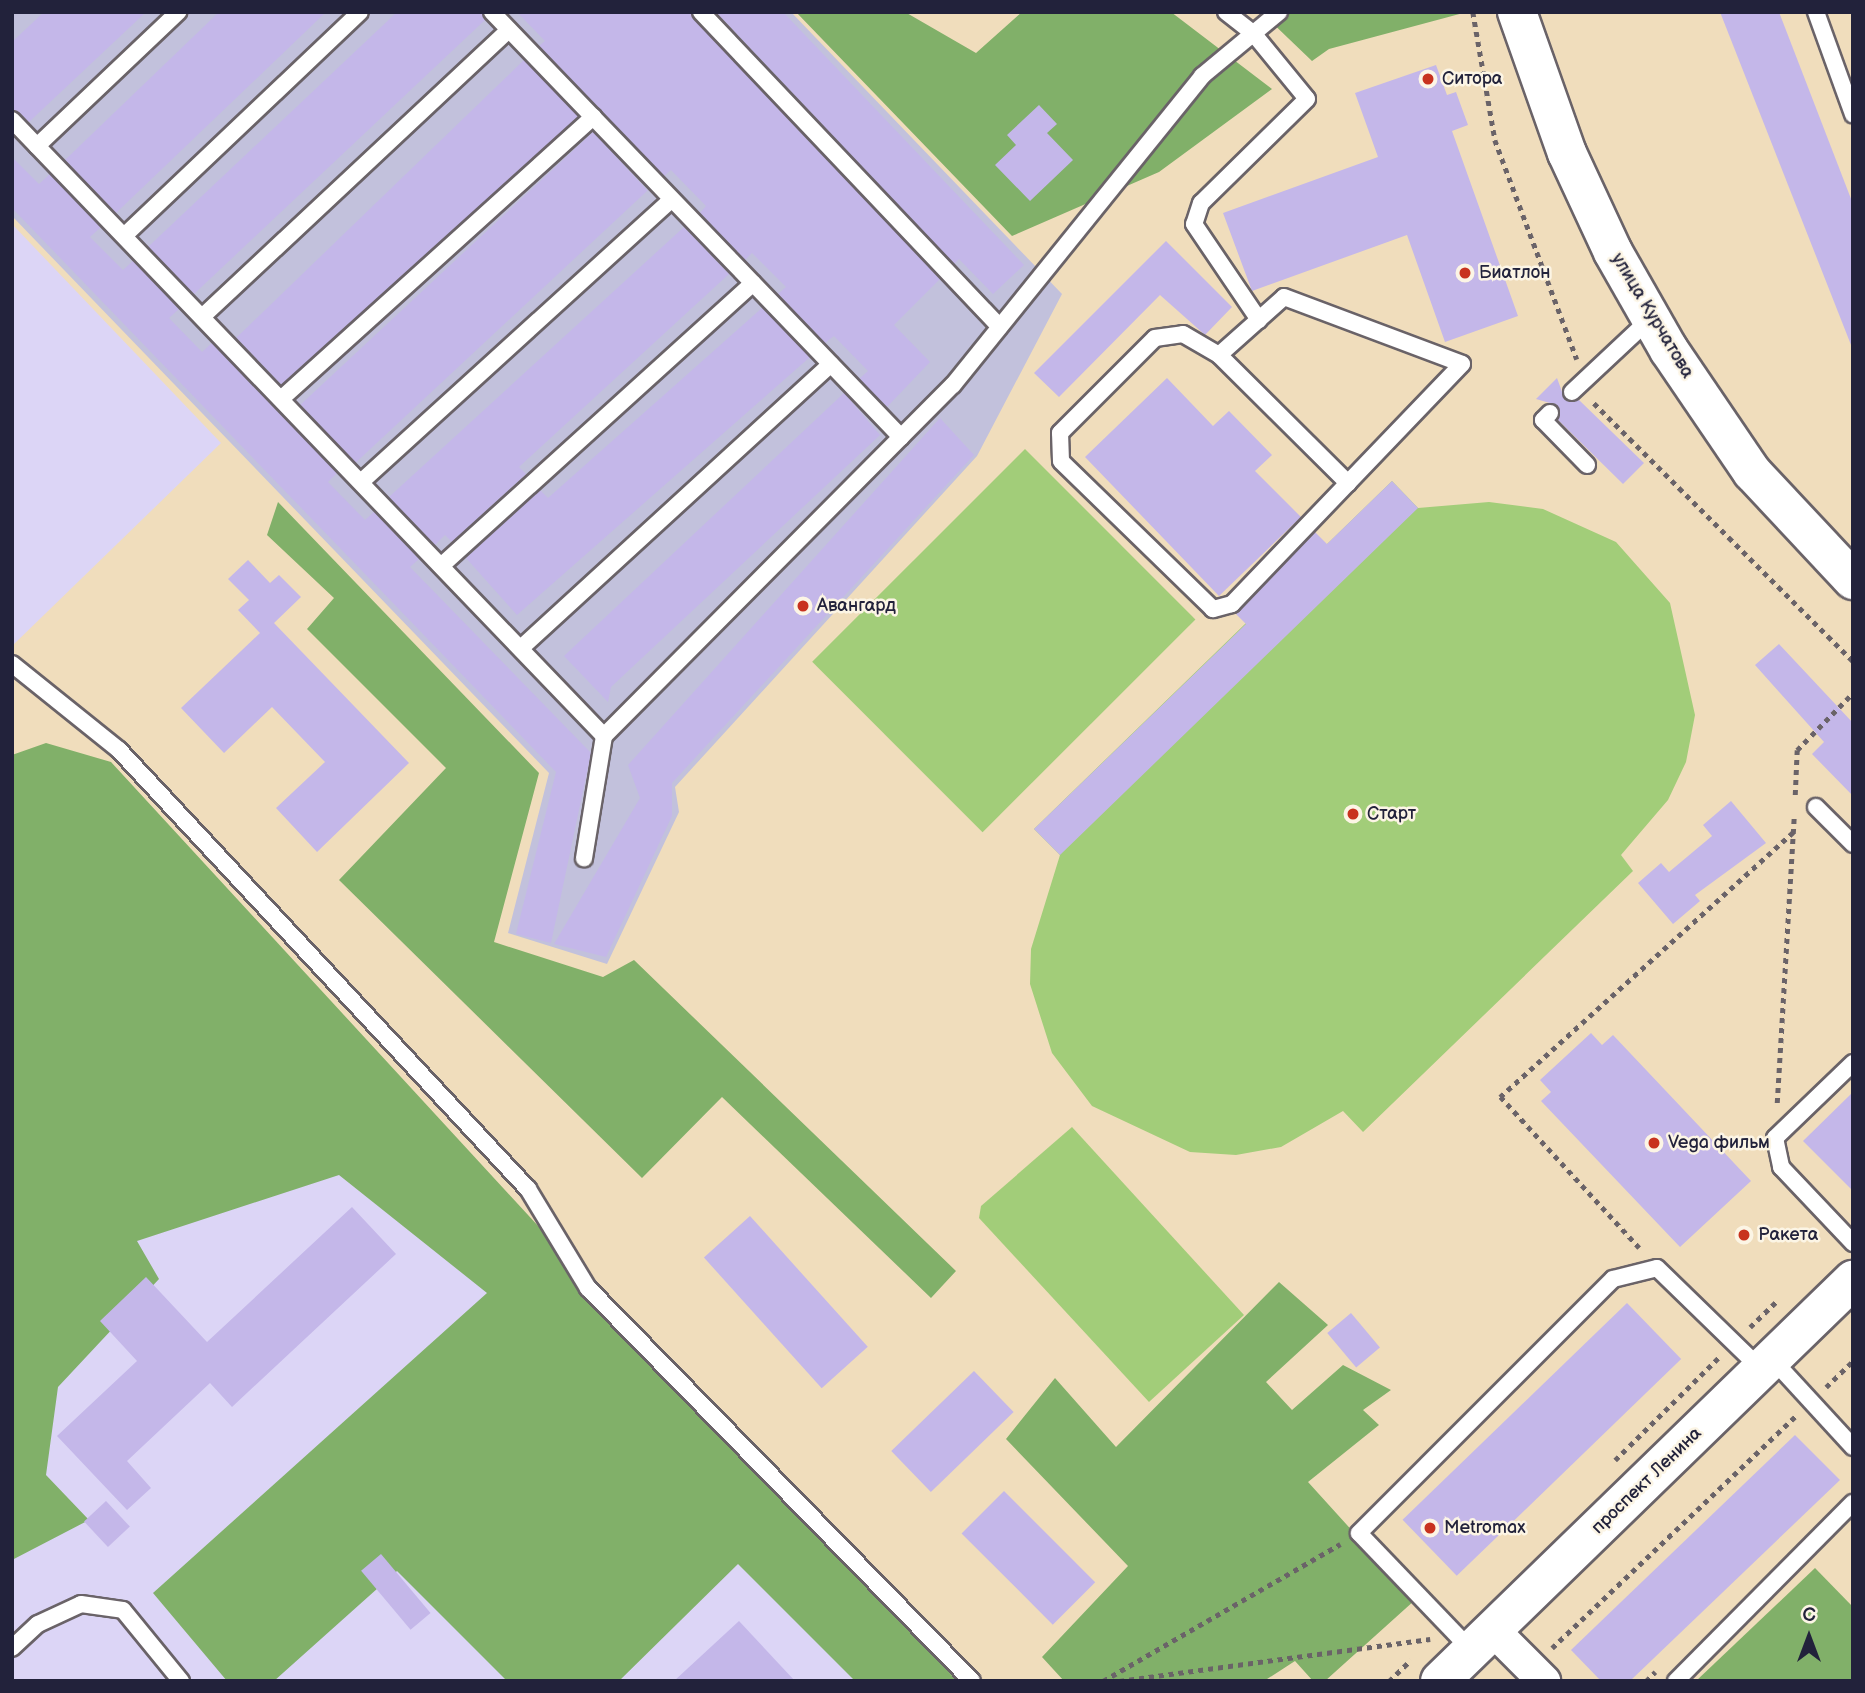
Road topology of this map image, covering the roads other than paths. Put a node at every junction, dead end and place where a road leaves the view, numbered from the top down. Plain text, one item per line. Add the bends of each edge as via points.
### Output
1 (178, 12) edge
2 (360, 12) edge
3 (492, 12) edge
4 (701, 12) edge
5 (1226, 12) edge
6 (1279, 12) edge
7 (1517, 12) edge
8 (1816, 12) edge
9 (509, 30) junction
10 (1253, 33) junction
11 (1853, 114) edge
12 (593, 117) junction
13 (12, 120) edge
14 (37, 146) junction
15 (672, 199) junction
16 (124, 236) junction
17 (753, 283) junction
18 (202, 317) junction
19 (1651, 318) junction
20 (1259, 320) junction
21 (1000, 327) junction
22 (1219, 355) junction
23 (831, 364) junction
24 (1572, 392) dead end
25 (281, 398) junction
26 (1550, 413) dead end
27 (901, 437) junction
28 (1587, 465) dead end
29 (361, 482) junction
30 (1348, 483) junction
31 (441, 566) junction
32 (1848, 568) edge
33 (520, 648) junction
34 (12, 664) edge
35 (604, 736) junction
36 (1816, 807) dead end
37 (1853, 844) edge
38 (584, 858) dead end
39 (1853, 1063) edge
40 (1853, 1243) edge
41 (1850, 1288) edge
42 (1768, 1365) junction
43 (1853, 1447) edge
44 (1853, 1503) edge
45 (1482, 1640) junction
46 (12, 1648) edge
47 (1538, 1674) edge
48 (181, 1681) edge
49 (972, 1681) edge
50 (1440, 1681) edge
51 (1676, 1681) edge

1 - 14 lane
2 - 16 lane
3 - 9 lane
4 - 21 lane
5 - 10 lane
6 - 10 lane
7 - 19 street, улица Курчатова via 1567,153
8 - 11 lane
9 - 12 lane
9 - 18 lane
10 - 20 lane via 1307,99 1201,203 1194,224
10 - 21 lane via 1202,76
12 - 15 lane
12 - 25 lane
13 - 14 lane
14 - 16 lane
15 - 17 lane
15 - 29 lane
16 - 18 lane
17 - 23 lane
17 - 31 lane
18 - 25 lane
19 - 24 lane
19 - 32 street, улица Курчатова via 1752,472
20 - 22 lane
20 - 30 lane via 1284,298 1462,364
21 - 27 lane
22 - 30 lane
22 - 30 lane via 1183,334 1155,338 1060,433 1061,461 1213,609 1232,604
23 - 27 lane
23 - 33 lane
25 - 29 lane
26 - 28 lane via 1543,420
27 - 35 lane
29 - 31 lane
31 - 33 lane
33 - 35 lane
34 - 49 lane via 119,750 528,1189 588,1289
35 - 38 lane
36 - 37 lane
39 - 40 lane via 1775,1138 1781,1167
41 - 42 street, проспект Ленина
42 - 43 lane
42 - 45 street, проспект Ленина
42 - 45 lane via 1657,1268 1613,1279 1359,1533
44 - 51 lane
45 - 47 street
45 - 50 street, проспект Ленина
46 - 48 lane via 38,1624 81,1604 123,1610

